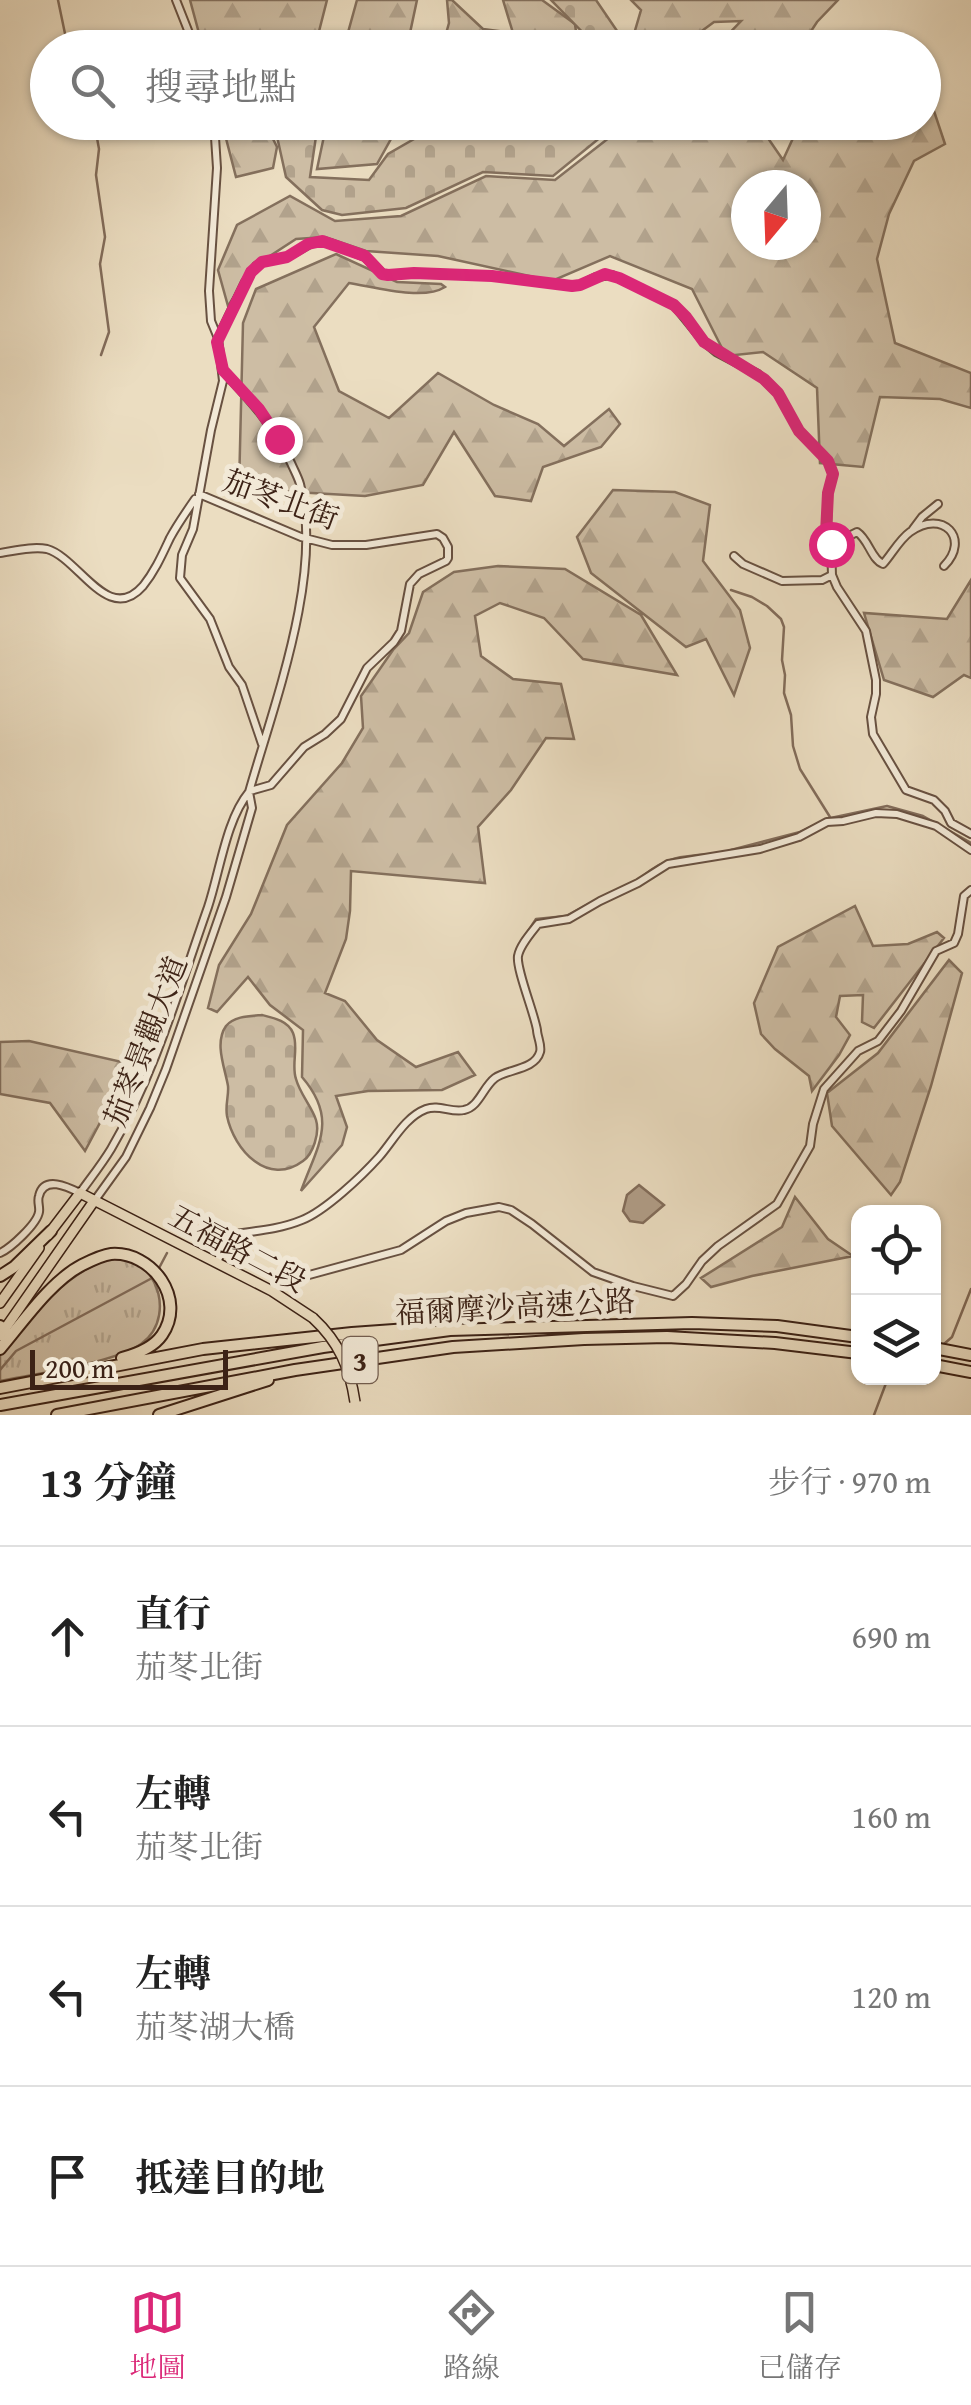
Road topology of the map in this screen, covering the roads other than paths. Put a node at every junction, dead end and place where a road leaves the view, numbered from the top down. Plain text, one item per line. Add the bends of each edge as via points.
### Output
1 (176, 0) edge
2 (188, 30) edge
3 (215, 140) edge
4 (218, 338) junction
5 (223, 370) junction
6 (199, 494) junction
7 (938, 504) dead end
8 (957, 526) dead end
9 (912, 530) junction
10 (308, 539) junction
11 (831, 544) junction
12 (0, 553) edge
13 (734, 556) dead end
14 (959, 559) dead end
15 (944, 566) dead end
16 (832, 575) junction
17 (262, 746) junction
18 (249, 792) junction
19 (971, 834) edge
20 (971, 850) edge
21 (971, 890) edge
22 (80, 1193) junction
23 (94, 1201) junction
24 (50, 1231) junction
25 (0, 1254) edge
26 (217, 1264) junction
27 (0, 1276) edge
28 (272, 1292) junction
29 (0, 1303) edge
30 (518, 1327) junction
31 (2, 1330) edge
32 (851, 1335) edge
33 (0, 1348) edge
34 (941, 1349) edge
35 (851, 1353) edge
36 (971, 1355) edge
37 (941, 1366) edge
38 (92, 1370) junction
39 (295, 1370) junction
40 (971, 1372) edge
41 (0, 1388) edge
42 (0, 1405) edge
43 (58, 1415) edge
44 (159, 1415) edge
45 (354, 1415) edge

1 - 2 street
3 - 4 street, 茄苳北街 via 209,291
4 - 5 street, 茄苳北街
4 - 11 street via 256,266 314,242 365,256 388,275 492,276 572,286 612,275 674,305 704,342 778,393 833,474 826,534
5 - 6 street, 茄苳北街
5 - 10 street, 茄苳景觀大道 via 279,439 300,482
6 - 10 street, 茄苳北街
6 - 12 street via 153,572 139,590 120,599 108,597 47,550
6 - 17 street via 180,578 210,619
7 - 9 street
8 - 9 street
9 - 11 street via 883,564 856,532
10 - 17 street, 茄苳景觀大道 via 295,630
10 - 18 street, 茄苳北街 via 366,545 432,533 443,538 448,558 410,584 401,631 366,668 341,719 271,784
11 - 16 street
13 - 16 street via 782,581
14 - 15 street
16 - 19 street via 866,631 876,680 873,734 906,790 934,800
17 - 18 street, 茄苳景觀大道
18 - 22 street, 茄苳景觀大道 via 238,805 153,1064
18 - 23 street, 茄苳景觀大道 via 252,808 231,880 166,1068 126,1157
20 - 26 street via 936,826 876,813 827,822 760,849 668,864 570,919 538,924 518,958 538,1057 496,1077 468,1110 433,1107 414,1116 368,1170 321,1210 272,1229 228,1235
21 - 28 street via 954,943 936,951 878,1042 858,1051 824,1089 810,1146 777,1204 718,1246 674,1296 593,1272 498,1207 446,1221 401,1250 309,1274
22 - 23 main road, 五福路二段
22 - 24 main road, 茄苳景觀大道
22 - 25 street via 44,1186 35,1220
23 - 26 main road, 五福路二段
23 - 31 main road, 茄苳景觀大道
24 - 27 highway
24 - 29 main road, 茄苳景觀大道
26 - 28 main road, 五福路二段
28 - 45 main road, 五福路二段, bridge via 329,1333 351,1377
30 - 32 highway, 福爾摩沙高速公路 / 3 via 692,1322
30 - 38 highway via 352,1333 203,1349
30 - 42 highway, 福爾摩沙高速公路 / 3 via 323,1346
33 - 38 highway via 79,1266 110,1254 134,1256 156,1272 168,1292 163,1334 146,1350
34 - 36 highway
35 - 39 highway, 福爾摩沙高速公路 / 3 via 667,1337 584,1339 453,1347
37 - 40 highway
38 - 41 highway
39 - 43 highway, 福爾摩沙高速公路 / 3
39 - 44 highway

